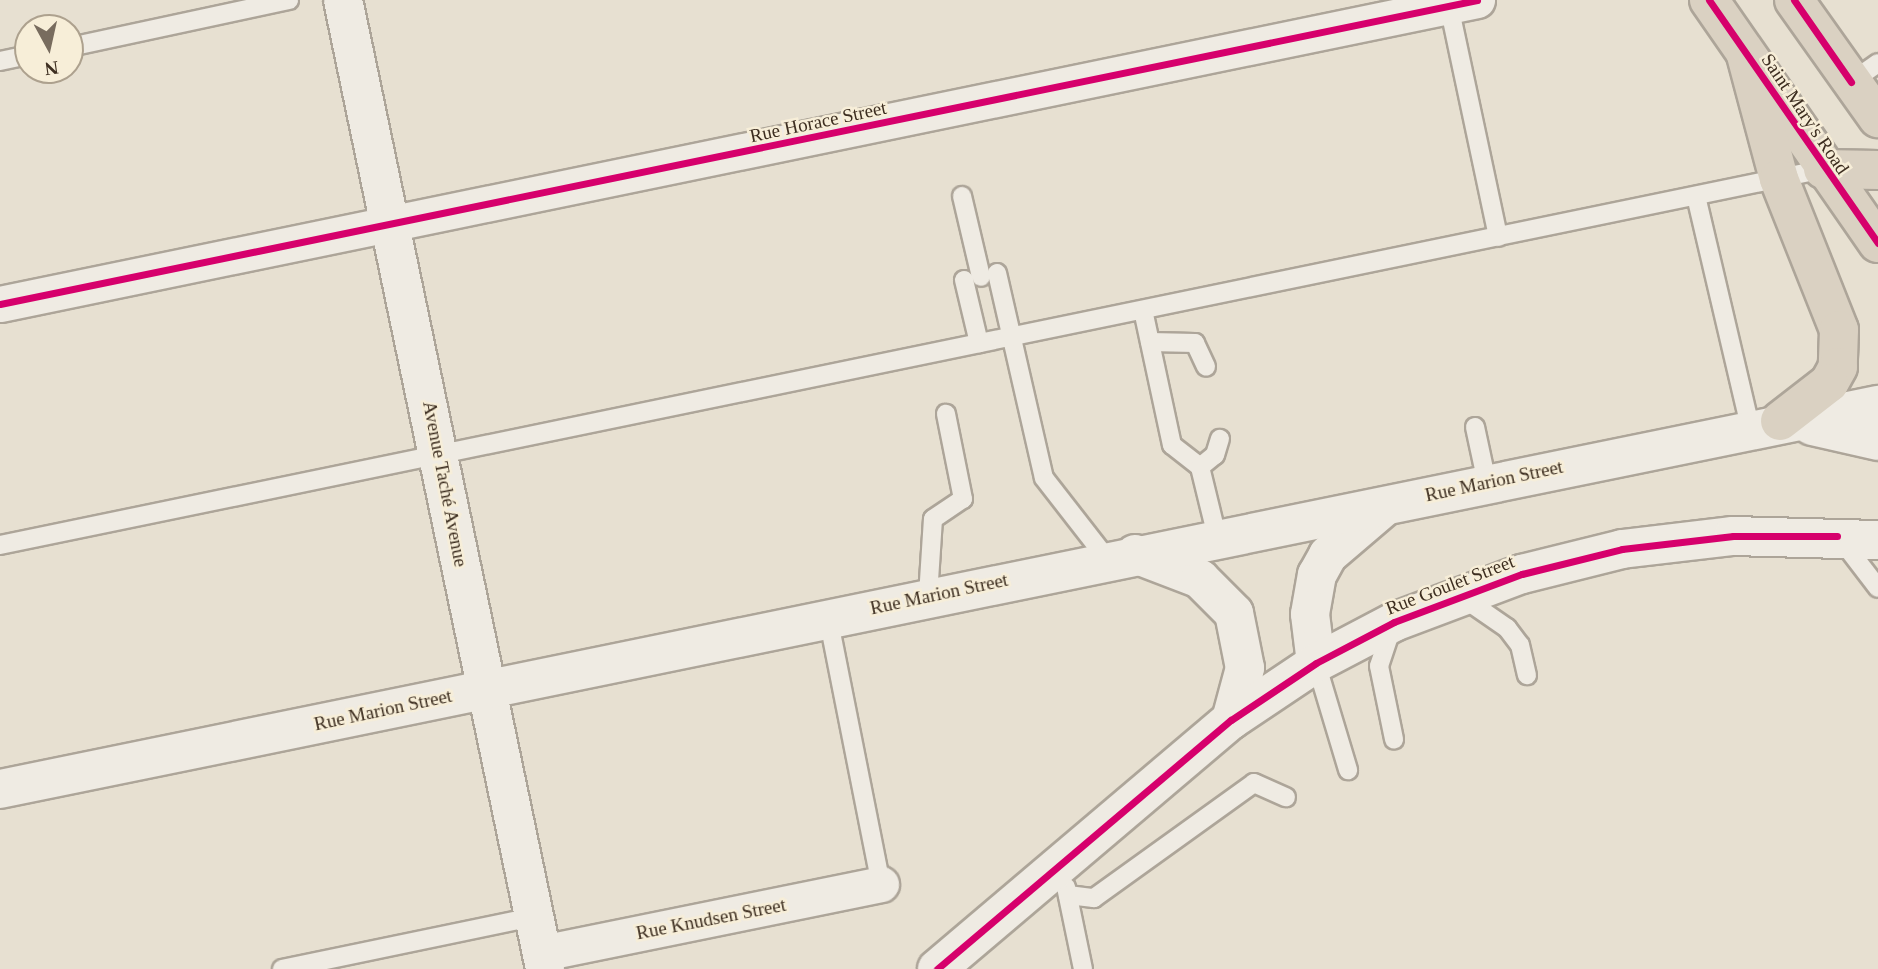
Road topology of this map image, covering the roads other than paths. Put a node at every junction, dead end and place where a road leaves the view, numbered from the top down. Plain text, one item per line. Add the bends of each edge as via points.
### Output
1 (289, 0) edge
2 (343, 0) edge
3 (1709, 0) edge
4 (1794, 0) edge
5 (1458, 2) edge
6 (84, 44) edge
7 (1746, 55) junction
8 (1865, 73) edge
9 (1878, 118) edge
10 (1823, 169) junction
11 (1878, 170) edge
12 (1779, 179) junction
13 (962, 196) dead end
14 (1696, 196) junction
15 (392, 227) junction
16 (1498, 237) junction
17 (1878, 243) edge
18 (981, 277) junction
19 (0, 304) edge
20 (1143, 310) junction
21 (1012, 337) junction
22 (1150, 342) junction
23 (979, 344) junction
24 (1206, 367) dead end
25 (1878, 405) edge
26 (946, 414) dead end
27 (1765, 424) junction
28 (1475, 427) dead end
29 (1220, 439) dead end
30 (1878, 441) edge
31 (439, 455) junction
32 (1200, 467) junction
33 (1487, 483) junction
34 (1390, 503) junction
35 (1837, 536) junction
36 (1217, 537) junction
37 (1878, 540) edge
38 (0, 545) edge
39 (1120, 556) junction
40 (1878, 588) edge
41 (1459, 595) junction
42 (928, 596) junction
43 (828, 617) junction
44 (1394, 622) junction
45 (1316, 663) junction
46 (1527, 675) dead end
47 (486, 689) junction
48 (1231, 720) junction
49 (1394, 739) dead end
50 (1348, 770) dead end
51 (0, 789) edge
52 (1286, 797) dead end
53 (1065, 880) junction
54 (881, 884) joint
55 (534, 917) junction
56 (544, 961) edge
57 (282, 969) edge
58 (937, 969) edge
59 (1083, 969) edge

1 - 6 lane
2 - 15 main road, Avenue Taché Avenue
3 - 7 highway, Saint Mary's Road
4 - 8 highway
5 - 15 street, Rue Horace Street
5 - 16 lane
7 - 10 highway, Saint Mary's Road
7 - 12 highway
8 - 9 highway
10 - 11 highway
10 - 12 lane
10 - 17 highway, Saint Mary's Road
12 - 14 lane
12 - 27 highway via 1839,330 1840,351 1829,383
13 - 18 lane
14 - 16 lane
14 - 27 lane
15 - 19 street, Rue Horace Street
15 - 31 main road, Avenue Taché Avenue
16 - 20 lane
18 - 21 lane
18 - 23 lane
20 - 21 lane
20 - 22 lane
21 - 23 lane
21 - 39 lane via 1044,478
22 - 24 lane via 1195,343
22 - 32 lane via 1172,445
23 - 31 lane
25 - 27 main road, Rue Marion Street
26 - 42 lane via 963,499 933,519
27 - 30 main road
27 - 33 main road, Rue Marion Street
28 - 33 lane
29 - 32 lane via 1215,455
31 - 38 lane
31 - 47 main road, Avenue Taché Avenue
32 - 36 lane
33 - 34 main road, Rue Marion Street
34 - 36 main road, Rue Marion Street
34 - 45 main road via 1349,534 1317,575 1310,614
35 - 37 main road, Rue Goulet Street
35 - 40 lane
35 - 41 main road, Rue Goulet Street via 1647,545
36 - 39 main road, Rue Marion Street
39 - 42 main road, Rue Marion Street
39 - 48 main road via 1200,579 1234,613 1245,668
41 - 44 main road, Rue Goulet Street
41 - 46 lane via 1507,628 1520,645
42 - 43 main road, Rue Marion Street
43 - 47 main road, Rue Marion Street
43 - 54 lane
44 - 45 main road, Rue Goulet Street
44 - 49 lane via 1379,666
45 - 48 main road, Rue Goulet Street
45 - 50 lane
47 - 51 main road, Rue Marion Street
47 - 55 main road, Avenue Taché Avenue
48 - 53 main road, Rue Goulet Street
52 - 53 lane via 1254,783 1094,898
53 - 58 main road, Rue Goulet Street
53 - 59 lane
54 - 56 street, Rue Knudsen Street
55 - 56 main road, Avenue Taché Avenue
55 - 57 lane

